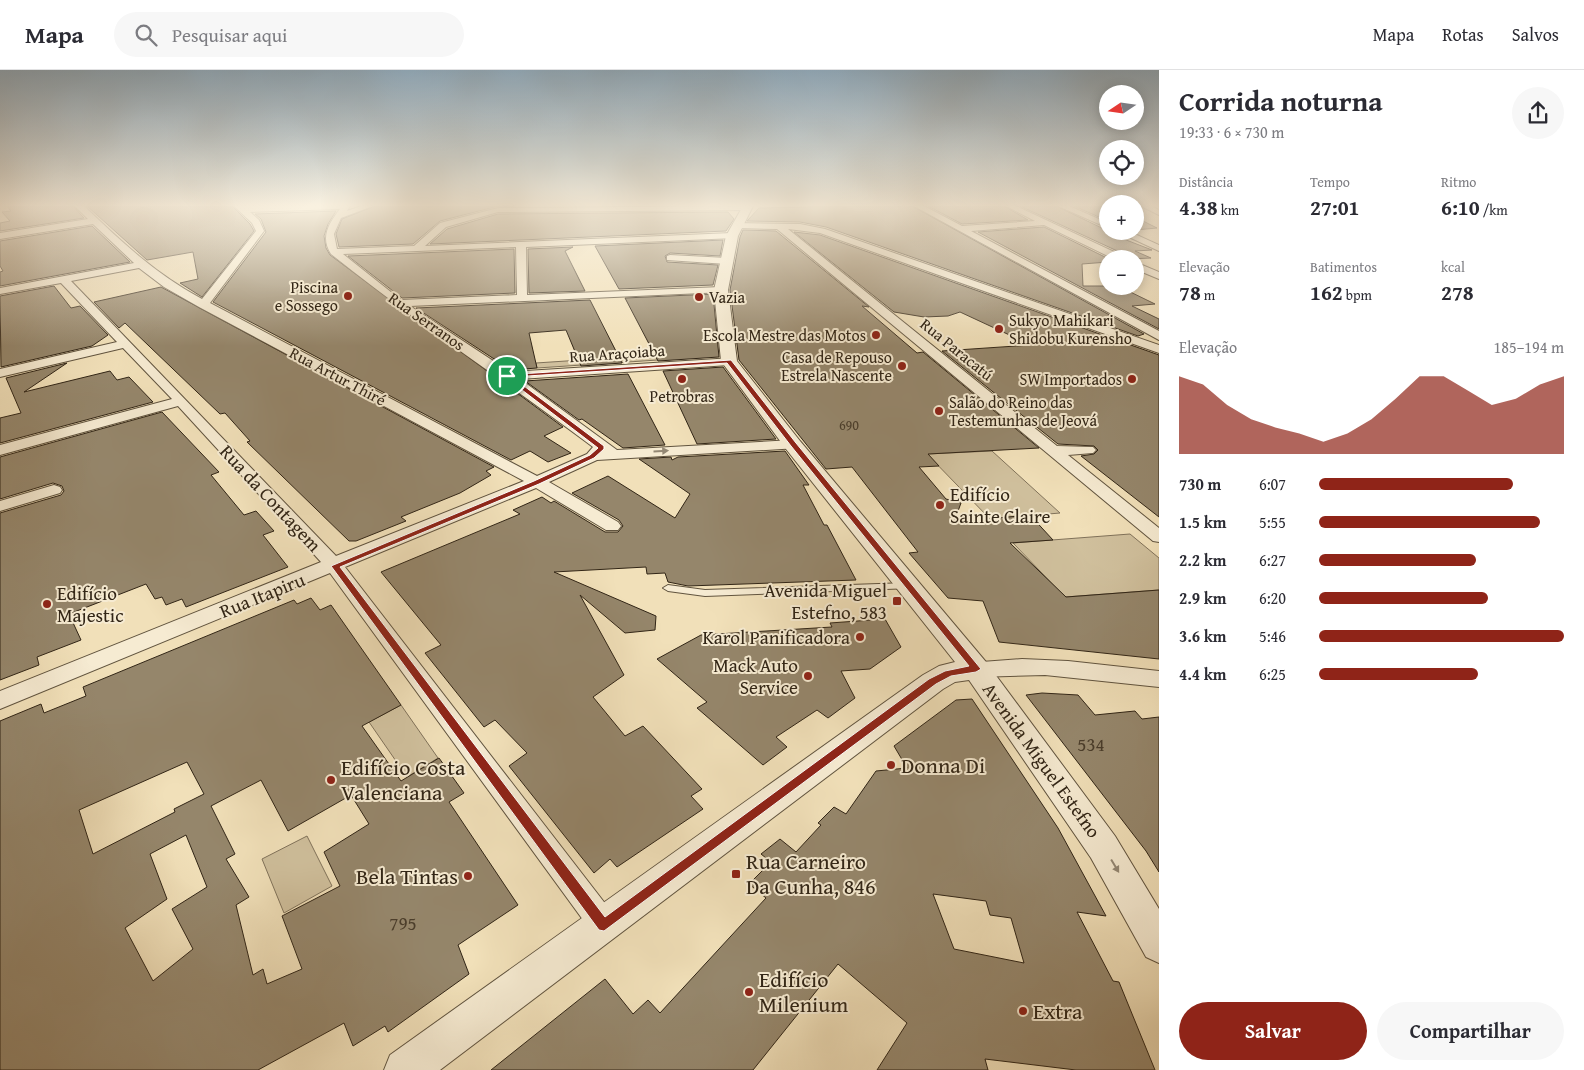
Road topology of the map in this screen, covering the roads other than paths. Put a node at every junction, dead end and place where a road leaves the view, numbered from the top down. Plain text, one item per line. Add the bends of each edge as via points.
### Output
1 (128, 253) edge
2 (243, 253) edge
3 (335, 253) edge
4 (521, 253) edge
5 (729, 253) edge
6 (811, 253) edge
7 (884, 253) edge
8 (1005, 253) edge
9 (670, 259) dead end
10 (727, 261) junction
11 (140, 264) junction
12 (1144, 269) edge
13 (1159, 276) edge
14 (63, 280) junction
15 (721, 290) junction
16 (0, 291) edge
17 (522, 297) junction
18 (400, 303) junction
19 (203, 305) junction
20 (1159, 336) edge
21 (125, 344) junction
22 (1159, 349) edge
23 (729, 361) junction
24 (0, 373) edge
25 (507, 376) junction
26 (181, 401) junction
27 (794, 445) junction
28 (0, 450) edge
29 (1088, 450) dead end
30 (1054, 451) junction
31 (602, 453) junction
32 (537, 482) junction
33 (54, 490) dead end
34 (0, 506) edge
35 (612, 526) dead end
36 (1159, 537) edge
37 (335, 566) junction
38 (909, 586) junction
39 (668, 588) dead end
40 (976, 669) junction
41 (1159, 679) edge
42 (0, 700) edge
43 (604, 925) junction
44 (1159, 944) edge
45 (405, 1070) edge

1 - 11 street, Rua Artur Thiré
2 - 19 street
3 - 18 street, Rua Serranos
4 - 17 street
5 - 10 street
6 - 30 street, Rua Paracatú
7 - 22 street
8 - 20 street
9 - 10 street
10 - 15 street
11 - 14 street
11 - 19 street, Rua Artur Thiré
12 - 13 street
14 - 16 street
14 - 21 street, Rua da Contagem
15 - 17 street
15 - 23 street
17 - 18 street
18 - 25 street, Rua Serranos
19 - 32 street, Rua Artur Thiré
21 - 24 street
21 - 26 street, Rua da Contagem
23 - 25 street, Rua Araçoiaba
23 - 27 street, Avenida Miguel Estefno
25 - 31 street, Rua Serranos
26 - 28 street
26 - 37 street, Rua da Contagem
31 -> 27 street
27 - 38 street, Avenida Miguel Estefno
29 - 30 street
30 - 36 street, Rua Paracatú
31 - 32 street, Rua Itapiru
32 - 35 street, Rua Artur Thiré
32 - 37 street, Rua Itapiru
33 - 34 street
37 - 42 street, Rua Itapiru
37 - 43 street, Rua da Contagem
38 - 39 lane via 705,593
38 - 40 street, Avenida Miguel Estefno
40 - 41 street via 1030,666
40 - 43 street via 949,673 933,682
40 -> 44 street, Avenida Miguel Estefno via 1103,847
43 - 45 street

